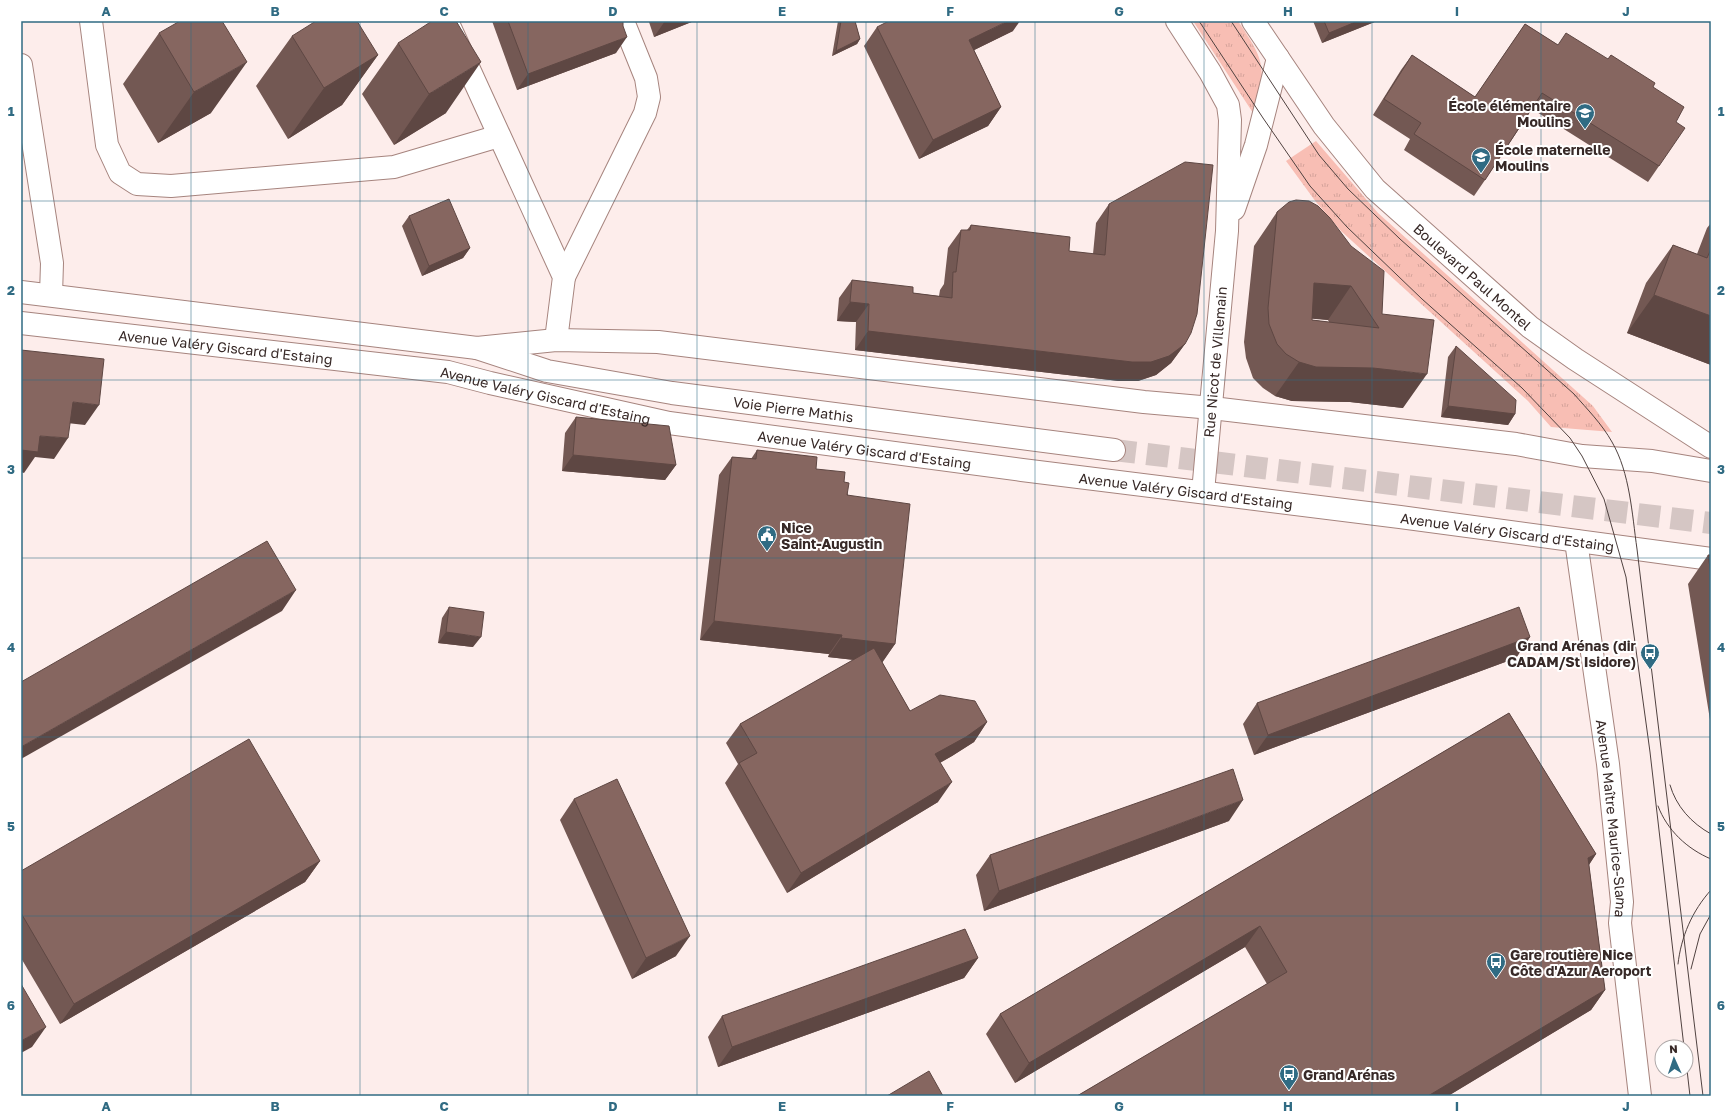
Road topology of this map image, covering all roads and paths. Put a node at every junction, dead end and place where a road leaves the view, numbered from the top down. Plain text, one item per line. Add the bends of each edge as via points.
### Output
1 (91, 21) edge
2 (447, 21) edge
3 (623, 21) edge
4 (1177, 21) edge
5 (1253, 21) edge
6 (1278, 58) junction
7 (21, 65) edge
8 (499, 136) junction
9 (1227, 231) junction
10 (564, 277) junction
11 (21, 292) edge
12 (51, 295) junction
13 (21, 323) edge
14 (556, 340) junction
15 (477, 348) junction
16 (1212, 408) junction
17 (1711, 447) edge
18 (1114, 450) tunnel mouth
19 (1711, 471) edge
20 (1203, 492) junction
21 (1576, 541) junction
22 (1711, 559) edge
23 (1640, 1096) edge

1 - 8 main road via 107,144 120,173 137,184 171,186 394,167
2 - 8 main road
3 - 10 main road via 646,78 649,97 645,113
4 - 9 main road via 1228,104 1230,120
5 - 6 main road, Boulevard Paul Montel
6 - 9 main road via 1256,146
6 - 17 main road, Boulevard Paul Montel via 1337,143 1375,189 1412,223 1530,327 1575,360
7 - 12 main road via 51,257
8 - 10 main road
9 - 16 main road, Rue Nicot de Villemain
10 - 14 main road
11 - 12 main road, Avenue Valéry Giscard d'Estaing
12 - 15 main road, Avenue Valéry Giscard d'Estaing
13 - 20 main road, Avenue Valéry Giscard d'Estaing via 448,372 669,422
14 - 15 main road, Avenue Valéry Giscard d'Estaing
14 - 16 main road, Avenue Valéry Giscard d'Estaing via 658,342 1136,401
15 - 18 main road, Voie Pierre Mathis via 547,371 672,393
16 - 19 main road, Avenue Valéry Giscard d'Estaing via 1516,444 1582,456 1652,461
16 - 20 main road, Rue Nicot de Villemain
20 - 21 main road, Avenue Valéry Giscard d'Estaing
21 - 22 main road, Avenue Valéry Giscard d'Estaing
21 - 23 main road, Avenue Maître Maurice-Slama via 1608,764 1622,902 1620,923

